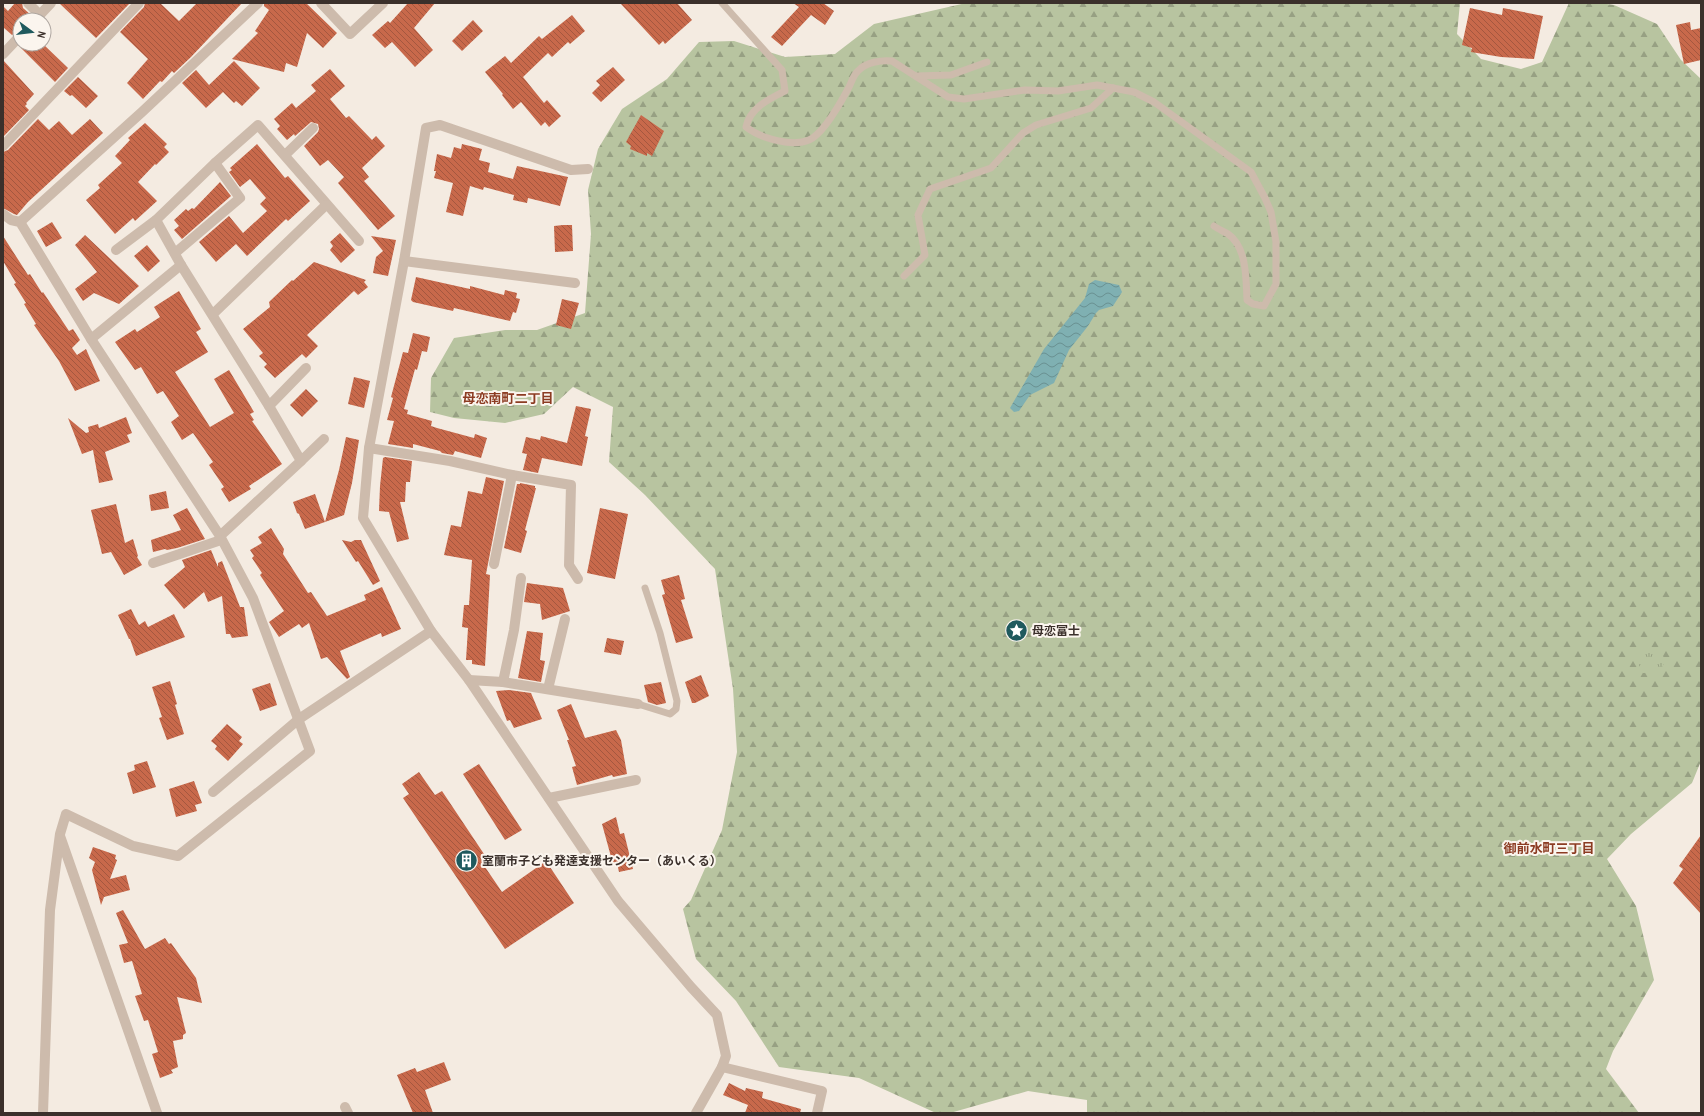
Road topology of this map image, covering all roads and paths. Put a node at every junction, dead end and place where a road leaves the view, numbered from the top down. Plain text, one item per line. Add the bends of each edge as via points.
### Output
1 (28, 3) edge
2 (51, 3) edge
3 (138, 3) edge
4 (258, 3) edge
5 (321, 3) edge
6 (383, 3) edge
7 (722, 3) edge
8 (34, 12) edge
9 (42, 12) edge
10 (12, 44) edge
11 (3, 54) edge
12 (987, 62) dead end
13 (915, 76) junction
14 (1113, 88) junction
15 (313, 128) dead end
16 (3, 146) edge
17 (285, 155) junction
18 (215, 163) junction
19 (588, 169) dead end
20 (326, 205) junction
21 (3, 214) edge
22 (156, 220) junction
23 (20, 222) junction
24 (1214, 226) dead end
25 (359, 241) dead end
26 (116, 250) dead end
27 (175, 253) junction
28 (404, 261) junction
29 (181, 265) junction
30 (904, 276) dead end
31 (575, 283) dead end
32 (213, 314) junction
33 (91, 339) junction
34 (306, 368) dead end
35 (269, 406) junction
36 (324, 439) dead end
37 (369, 448) junction
38 (301, 461) junction
39 (512, 475) junction
40 (220, 538) junction
41 (153, 563) dead end
42 (494, 564) dead end
43 (521, 578) dead end
44 (578, 579) dead end
45 (645, 588) dead end
46 (565, 619) dead end
47 (431, 631) junction
48 (469, 680) junction
49 (503, 682) junction
50 (548, 689) junction
51 (638, 704) joint
52 (299, 719) junction
53 (636, 780) dead end
54 (213, 792) dead end
55 (549, 798) junction
56 (60, 834) junction
57 (722, 1067) junction
58 (43, 1113) edge
59 (157, 1113) edge
60 (696, 1113) edge
61 (817, 1113) edge

1 - 8 street
2 - 9 street
3 - 16 street
4 - 23 street
5 - 6 street via 350,34
7 - 13 lane via 782,70 785,90 764,101 748,118 746,127 756,135 792,143 810,140 820,131 842,100 858,70 868,64 883,60 892,61
10 - 11 street
12 - 13 lane via 951,75
13 - 14 lane via 948,97 964,98 1025,90 1058,90 1097,85
14 - 24 lane via 1134,92 1154,102 1251,172 1271,212 1276,242 1276,284 1264,306 1246,300 1246,280 1239,248 1229,234
14 - 30 lane via 1091,108 1036,125 1023,133 991,168 930,189 918,215 925,255
15 - 17 street
17 - 18 street via 258,125
17 - 20 street
18 - 22 street
18 - 27 street via 240,198
19 - 28 street via 571,170 440,125 426,128
20 - 25 street
20 - 32 street
21 - 23 street via 10,220
22 - 26 street
22 - 27 street
23 - 33 street
27 - 29 street
28 - 31 street
28 - 37 street
29 - 32 street
29 - 33 street
32 - 35 street
33 - 40 street
34 - 35 street
35 - 38 street
36 - 38 street
37 - 39 street via 450,461
37 - 47 street via 363,518
38 - 40 street
39 - 42 street
39 - 44 street via 572,485 569,565
40 - 41 street
40 - 52 street via 253,598
43 - 49 street
45 - 51 lane via 677,701 676,709 670,714
46 - 50 street
47 - 48 street
47 - 52 street
48 - 49 street
48 - 55 street
49 - 50 street
50 - 51 street
52 - 54 street
52 - 56 street via 310,751 178,856 133,846 66,814
53 - 55 street
55 - 57 street via 618,901 716,1015 726,1056
56 - 58 street via 50,910
56 - 59 street
57 - 60 street
57 - 61 street via 822,1092

